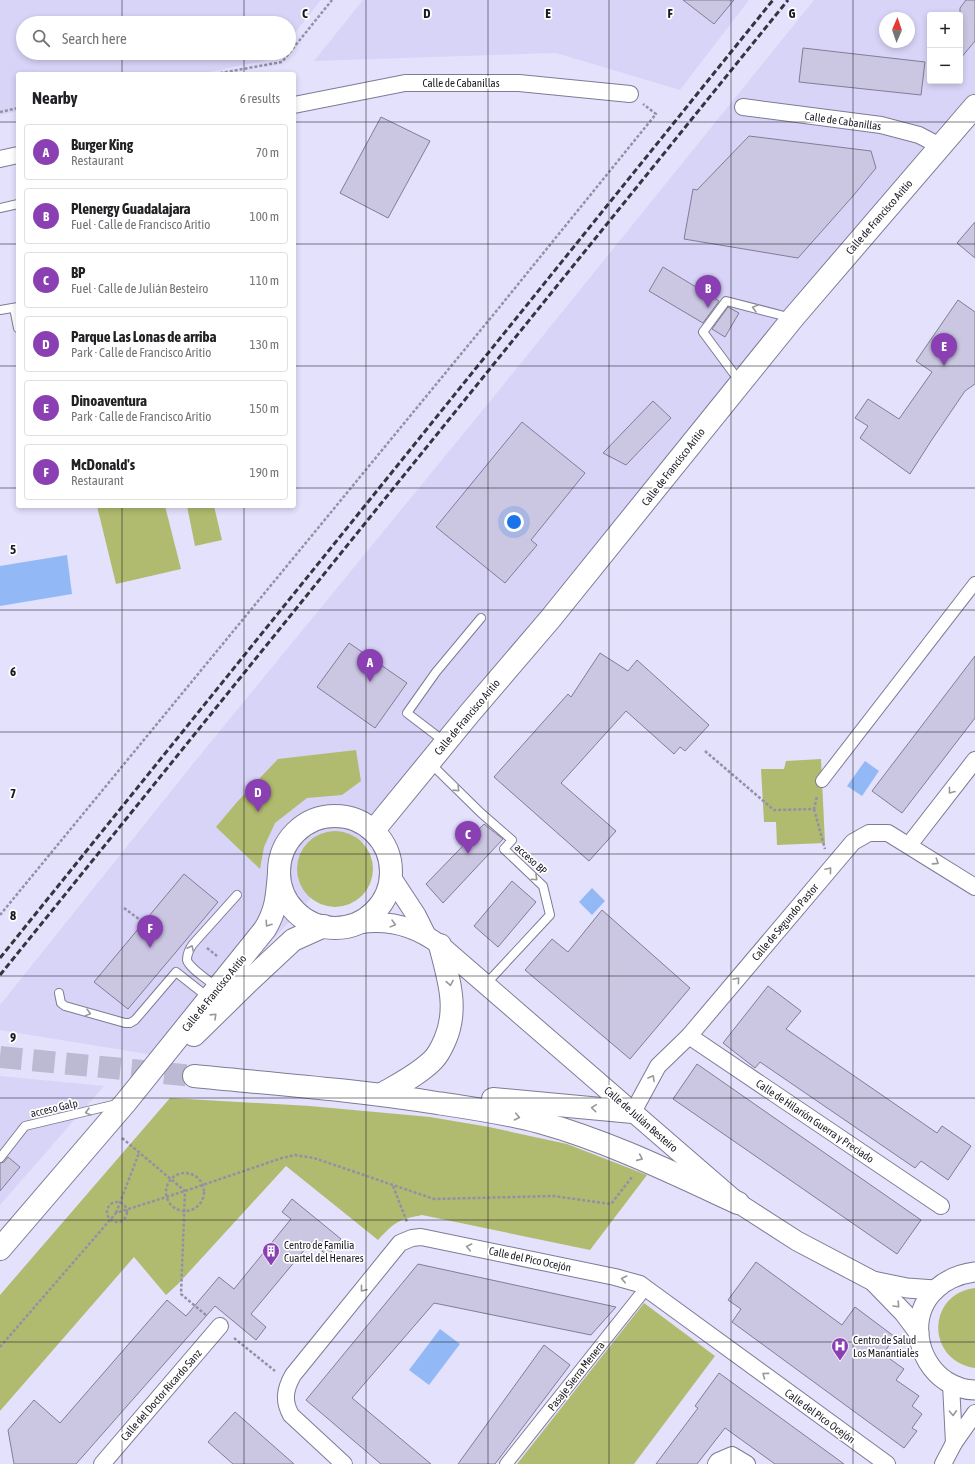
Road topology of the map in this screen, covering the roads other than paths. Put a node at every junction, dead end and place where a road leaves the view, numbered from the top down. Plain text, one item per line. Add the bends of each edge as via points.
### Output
1 (630, 94) road end
2 (296, 105) edge
3 (975, 106) edge
4 (743, 107) dead end
5 (940, 146) junction
6 (16, 156) edge
7 (0, 159) edge
8 (16, 204) edge
9 (0, 208) edge
10 (16, 307) edge
11 (0, 310) edge
12 (793, 318) junction
13 (740, 382) junction
14 (975, 583) edge
15 (482, 618) dead end
16 (445, 743) junction
17 (975, 760) edge
18 (429, 762) junction
19 (822, 780) road end
20 (374, 830) junction
21 (909, 845) junction
22 (279, 873) junction
23 (391, 877) junction
24 (975, 887) edge
25 (237, 894) dead end
26 (358, 924) junction
27 (324, 926) junction
28 (433, 940) junction
29 (485, 985) junction
30 (213, 992) junction
31 (59, 993) dead end
32 (690, 1036) junction
33 (194, 1076) tunnel mouth
34 (382, 1094) junction
35 (126, 1102) junction
36 (633, 1112) junction
37 (0, 1158) edge
38 (738, 1203) junction
39 (941, 1206) dead end
40 (0, 1249) edge
41 (975, 1272) edge
42 (873, 1281) junction
43 (646, 1288) junction
44 (935, 1290) junction
45 (220, 1326) road end
46 (919, 1333) junction
47 (951, 1384) junction
48 (975, 1390) edge
49 (975, 1413) edge
50 (954, 1443) junction
51 (102, 1464) edge
52 (344, 1464) edge
53 (506, 1464) edge
54 (716, 1464) edge
55 (747, 1464) edge
56 (887, 1464) edge
57 (943, 1464) edge

1 - 2 street, Calle de Cabanillas via 519,84 405,83
3 - 5 main road, Calle de Francisco Aritio
4 - 5 street, Calle de Cabanillas via 881,125 919,135
5 - 12 main road, Calle de Francisco Aritio
6 - 7 street
8 - 9 lane
10 - 11 lane
12 - 13 main road, Calle de Francisco Aritio
12 -> 13 lane via 726,301 703,332
13 - 16 main road, Calle de Francisco Aritio via 551,618
14 - 19 street
15 - 16 lane via 436,672 408,713
16 - 18 main road, Calle de Francisco Aritio
17 -> 21 street
18 - 20 main road, Calle de Francisco Aritio
18 -> 29 lane, acceso BP via 512,840 504,849 543,886 550,915
20 - 22 main road via 355,818 333,815 312,820 294,833 286,845 282,852
20 - 23 main road via 386,846 392,865
21 -> 24 street, Calle de Segundo Pastor
32 -> 21 street, Calle de Segundo Pastor via 853,842 869,833 888,833
22 - 27 main road via 282,892 292,908 306,920
22 -> 30 main road, Calle de Francisco Aritio via 277,900 272,918
23 - 26 main road via 385,901 373,914
23 - 28 street, Calle de Julián Besteiro
30 -> 25 lane via 190,965 187,960 188,952
26 - 27 main road
26 -> 28 street, Calle de Julián Besteiro via 388,922
35 -> 27 main road, Calle de Francisco Aritio via 275,956 293,940
28 - 29 street, Calle de Julián Besteiro
28 -> 34 main road via 449,980 453,1003 448,1033 433,1060
29 - 36 street, Calle de Julián Besteiro
31 -> 30 lane via 65,1006 125,1023 135,1020 176,972
30 - 35 main road, Calle de Francisco Aritio
36 -> 32 street, Calle de Segundo Pastor via 658,1066
32 - 39 street, Calle de Hilarión Guerra y Preciado
33 - 34 main road
36 -> 34 main road via 427,1092
34 -> 38 main road via 480,1109 585,1137
35 -> 37 lane, acceso Galp via 26,1126
35 - 40 main road, Calle de Francisco Aritio
36 - 38 street, Calle de Julián Besteiro
38 - 42 street, Calle de Julián Besteiro via 797,1241
41 - 44 street via 946,1281
42 - 44 street, Calle de Julián Besteiro via 907,1288
42 -> 46 street, Calle de Julián Besteiro via 904,1313
43 -> 52 street, Calle del Pico Ocejón via 635,1281 428,1238 412,1238 400,1243 286,1389 286,1405 291,1415
43 - 53 street, Pasaje Sierra Menera
56 -> 43 street, Calle del Pico Ocejón
44 - 46 street via 920,1317
45 - 51 street, Calle del Doctor Ricardo Sanz
46 - 47 street via 920,1345 931,1368
47 - 48 street
47 -> 50 street
49 - 50 street
50 - 57 street
54 - 55 street via 732,1455

